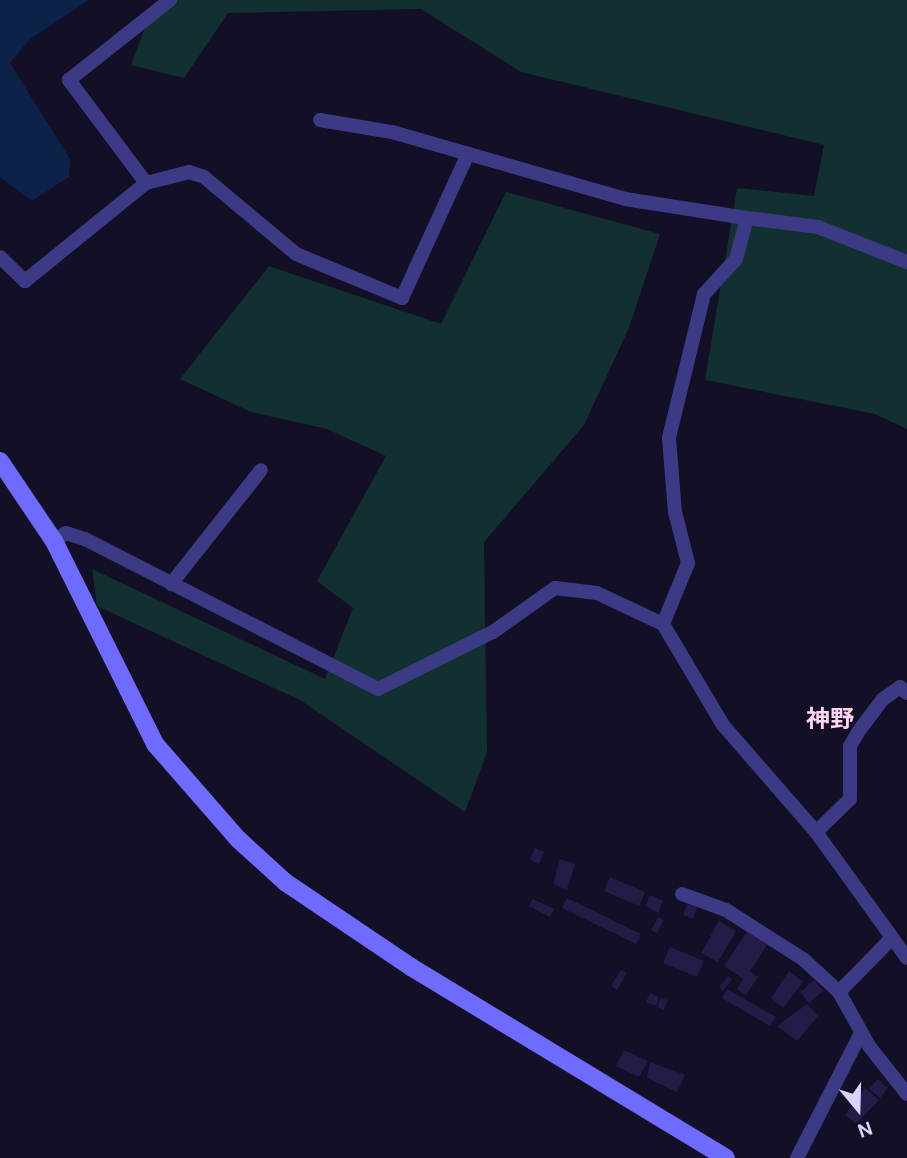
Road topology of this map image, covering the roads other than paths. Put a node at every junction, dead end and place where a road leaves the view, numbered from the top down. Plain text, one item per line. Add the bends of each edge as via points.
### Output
1 (170, 0) edge
2 (320, 120) dead end
3 (467, 156) junction
4 (146, 183) junction
5 (747, 218) junction
6 (0, 257) edge
7 (907, 262) edge
8 (0, 461) edge
9 (261, 470) dead end
10 (54, 541) junction
11 (171, 584) junction
12 (663, 624) junction
13 (907, 692) edge
14 (816, 832) junction
15 (682, 894) dead end
16 (889, 941) junction
17 (907, 958) edge
18 (839, 992) junction
19 (860, 1033) junction
20 (907, 1094) edge
21 (726, 1158) edge
22 (797, 1158) edge

1 - 4 street via 69,79
2 - 3 street via 392,132
3 - 4 street via 402,299 296,254 204,177 188,172
3 - 5 street via 625,199
4 - 6 street via 25,281
5 - 7 street via 818,227
5 - 12 street via 736,259 704,294 669,438 675,512 688,563
8 - 10 street
9 - 11 street
10 - 11 street via 66,533 85,539
10 - 21 street via 155,744 238,839 285,882 400,960
11 - 12 street via 378,689 493,632 555,588 597,593
12 - 14 street via 723,725
13 - 14 street via 900,687 883,699 858,732 850,746 850,799
14 - 16 street
15 - 18 street via 726,910 803,959
16 - 17 street
16 - 18 street
18 - 19 street
19 - 20 street
19 - 22 street

